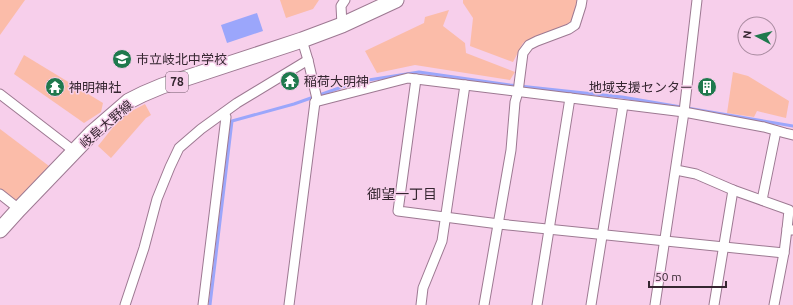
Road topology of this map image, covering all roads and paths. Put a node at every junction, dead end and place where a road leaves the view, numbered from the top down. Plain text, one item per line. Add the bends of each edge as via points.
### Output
1 (345, 0) edge
2 (396, 0) edge
3 (582, 0) edge
4 (697, 0) edge
5 (342, 25) junction
6 (302, 40) junction
7 (308, 60) junction
8 (416, 79) junction
9 (465, 85) junction
10 (518, 92) junction
11 (0, 94) edge
12 (570, 98) junction
13 (315, 102) junction
14 (624, 105) junction
15 (684, 112) junction
16 (224, 113) junction
17 (776, 130) junction
18 (793, 135) edge
19 (74, 151) junction
20 (676, 170) junction
21 (733, 190) junction
22 (0, 194) edge
23 (762, 200) junction
24 (19, 209) junction
25 (445, 217) junction
26 (499, 224) junction
27 (549, 229) junction
28 (0, 230) edge
29 (790, 230) edge
30 (602, 234) junction
31 (665, 241) junction
32 (724, 247) junction
33 (784, 253) junction
34 (125, 305) edge
35 (203, 305) edge
36 (289, 305) edge
37 (421, 305) edge
38 (484, 305) edge
39 (537, 305) edge
40 (591, 305) edge
41 (654, 305) edge
42 (714, 305) edge
43 (774, 305) edge

1 - 5 street via 341,6
2 - 5 main road, 岐阜大野線 / 78
3 - 10 street via 575,25 529,45 523,54
4 - 15 street
5 - 6 main road, 岐阜大野線 / 78
6 - 7 street
6 - 19 main road, 岐阜大野線 / 78 via 143,94 129,101
7 - 13 street via 317,99
7 - 16 street
8 - 9 street
8 - 13 street via 408,78
8 - 25 street via 398,211
9 - 10 street
9 - 25 street
10 - 12 street
10 - 26 street
11 - 19 street
12 - 14 street
12 - 27 street
13 - 36 street
14 - 15 street
14 - 30 street
15 - 17 street
15 - 20 street
16 - 34 street via 179,148 157,199
16 - 35 street via 226,117
17 - 18 street
17 - 23 street
19 - 24 main road, 岐阜大野線 / 78
20 - 21 street via 696,174
20 - 31 street
21 - 23 street
21 - 32 street
22 - 24 street
23 - 29 street via 790,210
24 - 28 main road, 岐阜大野線 / 78
25 - 26 street
25 - 37 street via 442,241 423,288
26 - 27 street
26 - 38 street
27 - 30 street
27 - 39 street
29 - 33 street
30 - 31 street
30 - 40 street
31 - 32 street
31 - 41 street
32 - 33 street
32 - 42 street
33 - 43 street

